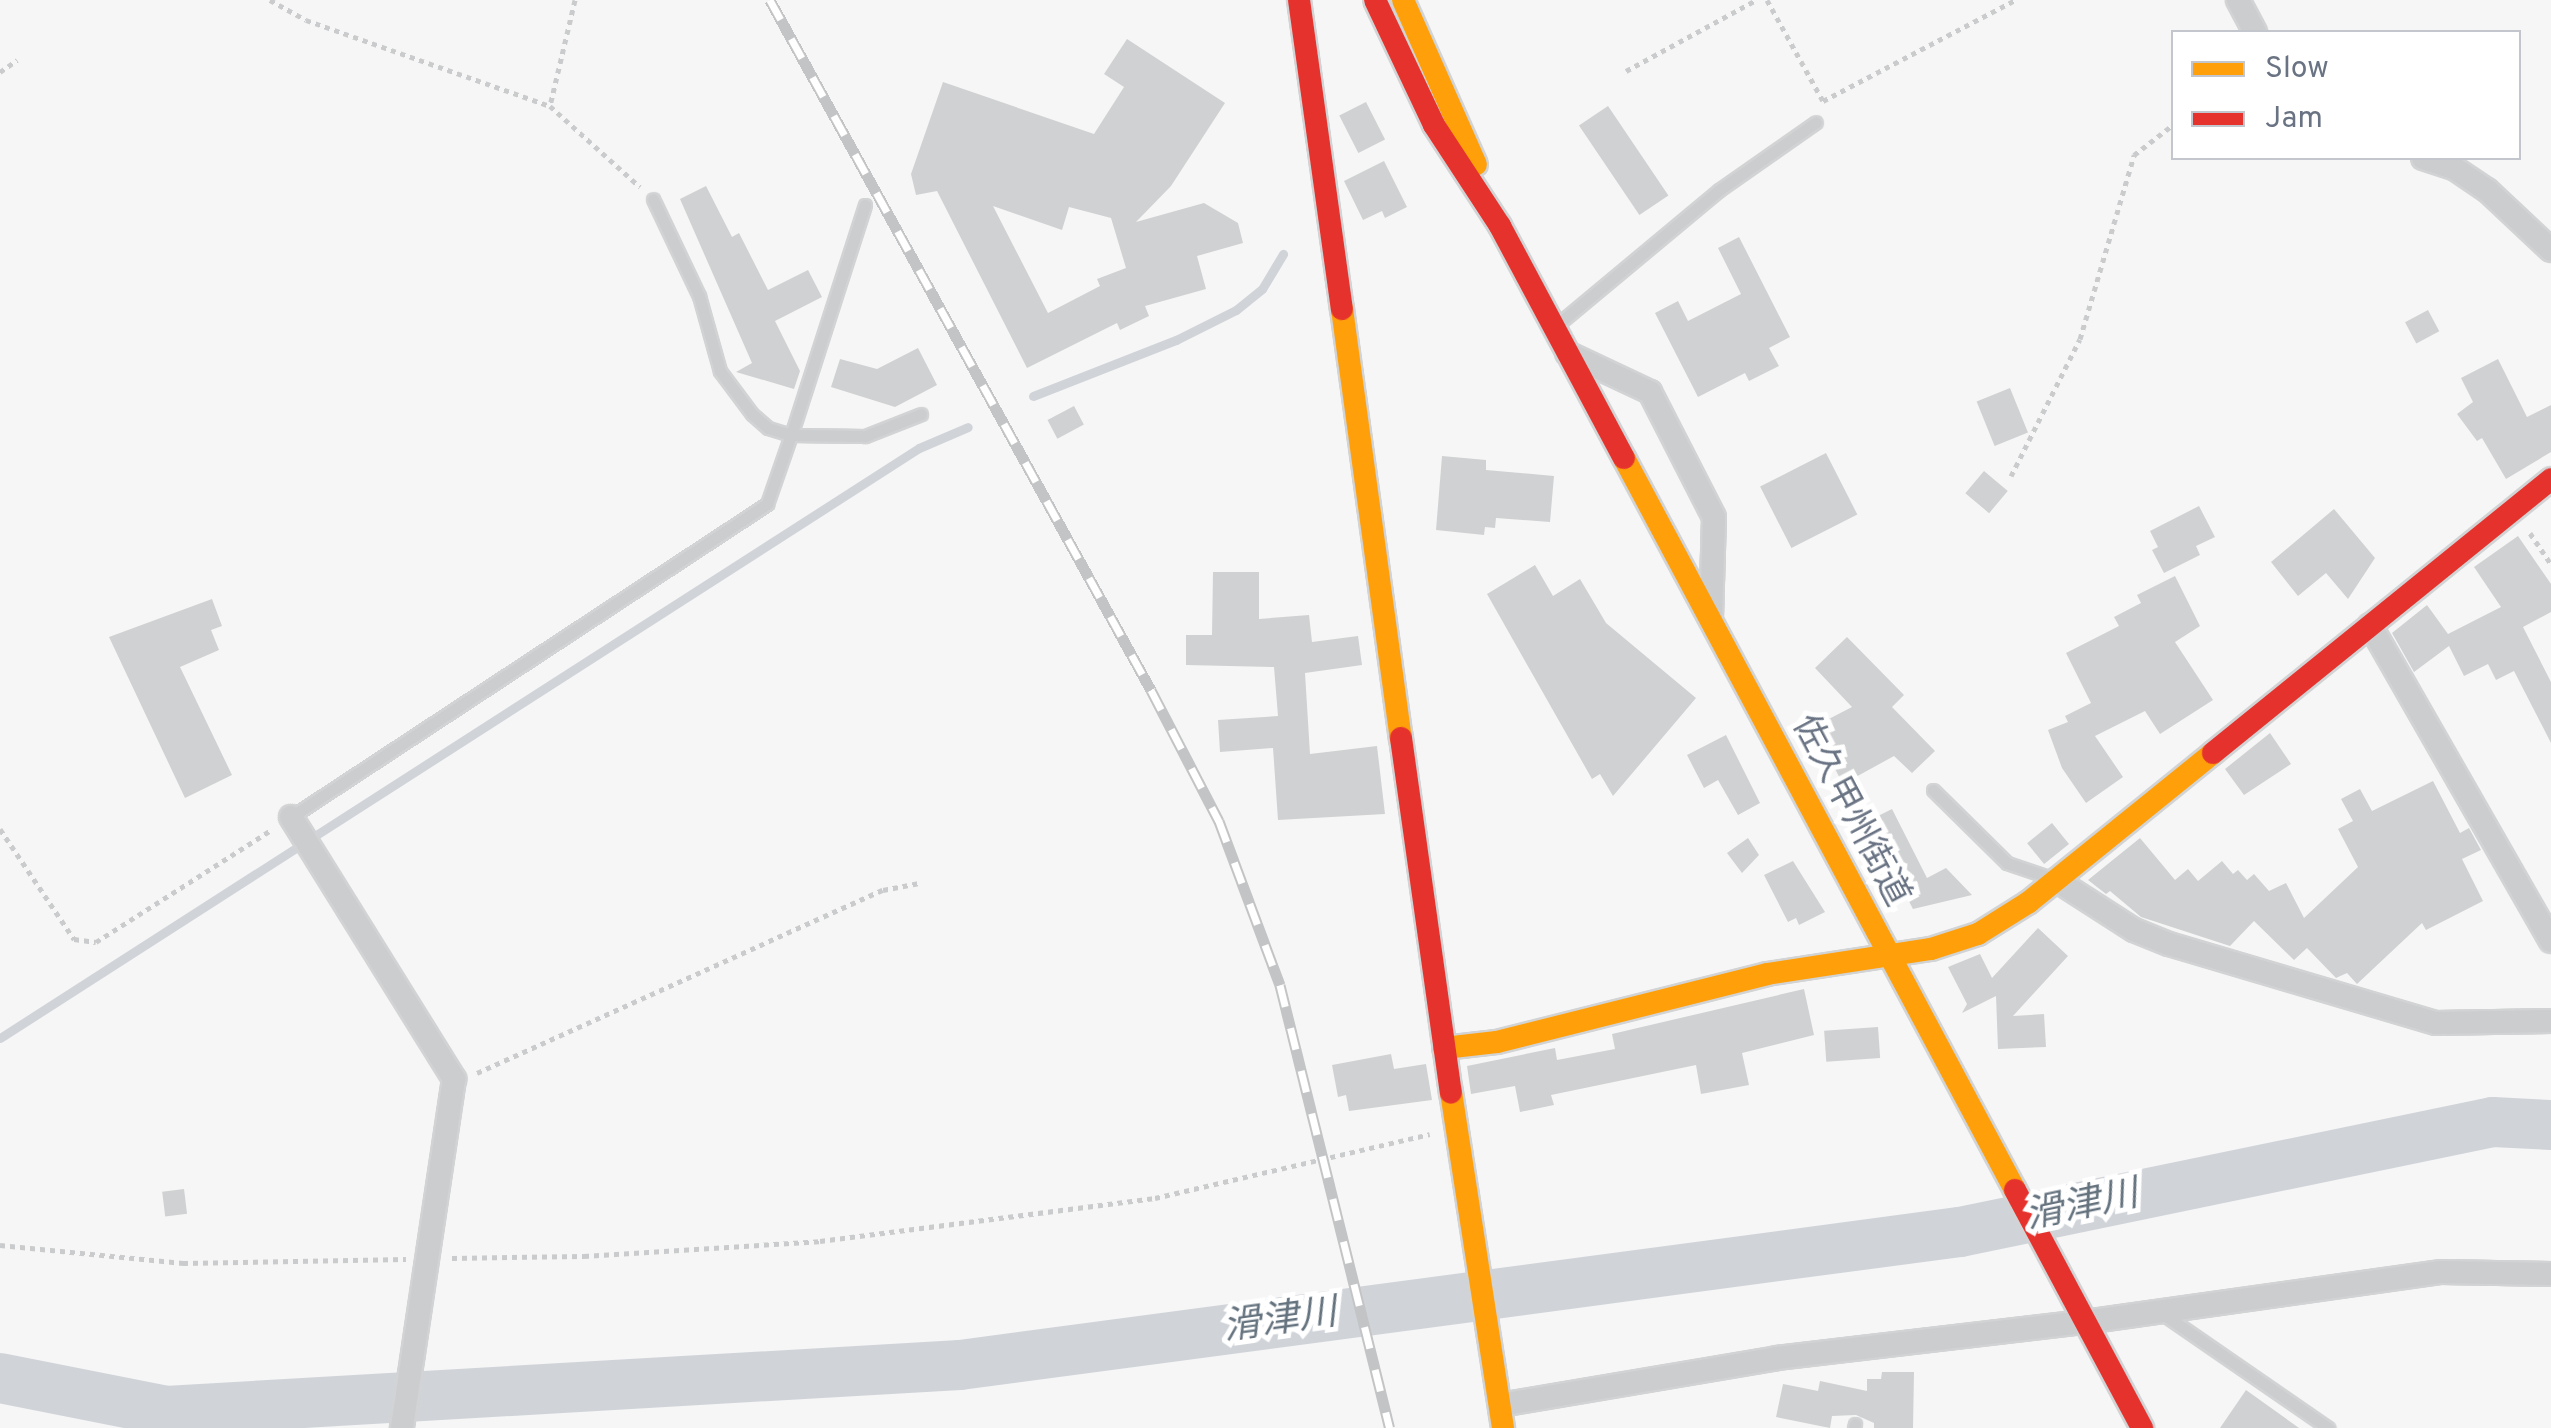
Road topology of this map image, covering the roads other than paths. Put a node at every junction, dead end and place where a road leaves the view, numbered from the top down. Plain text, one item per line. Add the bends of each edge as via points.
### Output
1 (1299, 0) edge
2 (1359, 0) edge
3 (1376, 0) edge
4 (1404, 0) edge
5 (2238, 0) edge
6 (2254, 30) edge
7 (1816, 122) dead end
8 (1434, 125) junction
9 (2429, 160) edge
10 (654, 200) road end
11 (865, 204) dead end
12 (1500, 226) junction
13 (2551, 250) edge
14 (1554, 328) junction
15 (1568, 353) junction
16 (920, 414) dead end
17 (790, 435) junction
18 (2551, 479) edge
19 (1710, 622) junction
20 (2370, 624) junction
21 (1933, 790) dead end
22 (295, 824) joint
23 (2056, 880) junction
24 (2551, 941) edge
25 (1886, 953) junction
26 (2551, 1022) edge
27 (1444, 1048) junction
28 (2551, 1274) edge
29 (2157, 1310) junction
30 (2081, 1316) junction
31 (1500, 1407) edge
32 (402, 1428) edge
33 (2142, 1428) edge
34 (2328, 1428) edge

1 - 27 street
2 - 8 street
3 - 8 street, 佐久甲州街道
4 - 12 street, 佐久甲州街道
5 - 6 street
7 - 14 lane via 1719,190
8 - 12 street, 佐久甲州街道
9 - 13 street via 2486,190
10 - 17 lane via 699,296 720,371 752,414
11 - 17 lane
12 - 14 street, 佐久甲州街道
14 - 15 street, 佐久甲州街道
15 - 19 street, 佐久甲州街道
15 - 19 street via 1650,392 1714,517
16 - 17 lane via 866,436
17 - 22 lane via 767,504 757,514
18 - 20 street
19 - 25 street, 佐久甲州街道
20 - 23 street
20 - 24 street
21 - 23 lane via 2007,862
22 - 32 street via 454,1079
23 - 25 street via 1978,934 1932,949
23 - 26 street via 2168,944 2436,1022
25 - 27 street via 1767,974 1497,1042
25 - 30 street, 佐久甲州街道
27 - 31 street
28 - 29 street via 2442,1272
29 - 30 street
29 - 34 lane
30 - 31 street via 1777,1358
30 - 33 street, 佐久甲州街道

